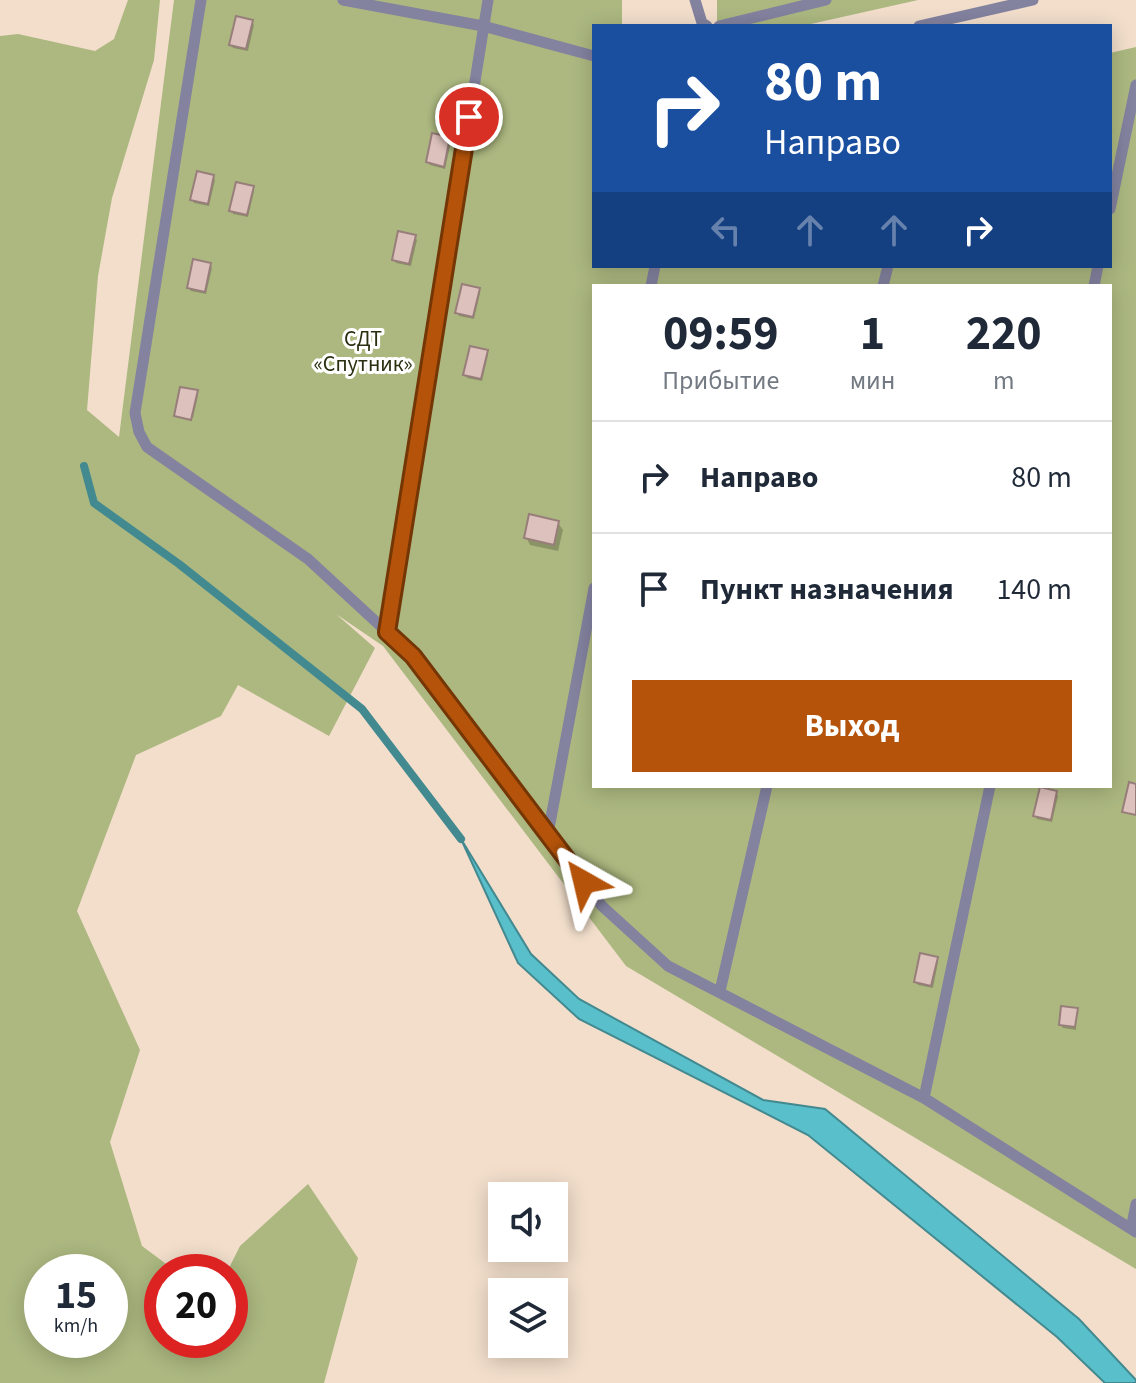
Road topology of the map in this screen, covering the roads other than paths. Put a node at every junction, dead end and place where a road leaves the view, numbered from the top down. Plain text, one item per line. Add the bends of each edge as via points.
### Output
1 (201, 0) edge
2 (343, 0) edge
3 (488, 0) edge
4 (695, 0) edge
5 (826, 0) edge
6 (1033, 0) edge
7 (944, 23) edge
8 (704, 24) edge
9 (727, 24) edge
10 (483, 26) junction
11 (592, 55) edge
12 (1136, 85) edge
13 (1112, 199) edge
14 (592, 599) edge
15 (387, 632) junction
16 (767, 788) edge
17 (990, 788) edge
18 (548, 834) junction
19 (720, 991) junction
20 (924, 1098) junction
21 (1136, 1204) edge
22 (1133, 1230) edge

1 - 15 lane via 135,413 139,432 147,447 308,559
2 - 10 lane
3 - 10 lane
4 - 8 lane
5 - 9 lane
6 - 7 lane
10 - 11 lane
10 - 15 lane
12 - 13 lane
14 - 18 lane
15 - 18 lane via 413,656
16 - 19 lane
17 - 20 lane
18 - 19 lane via 602,906 668,966
19 - 20 lane
20 - 22 lane
21 - 22 lane

